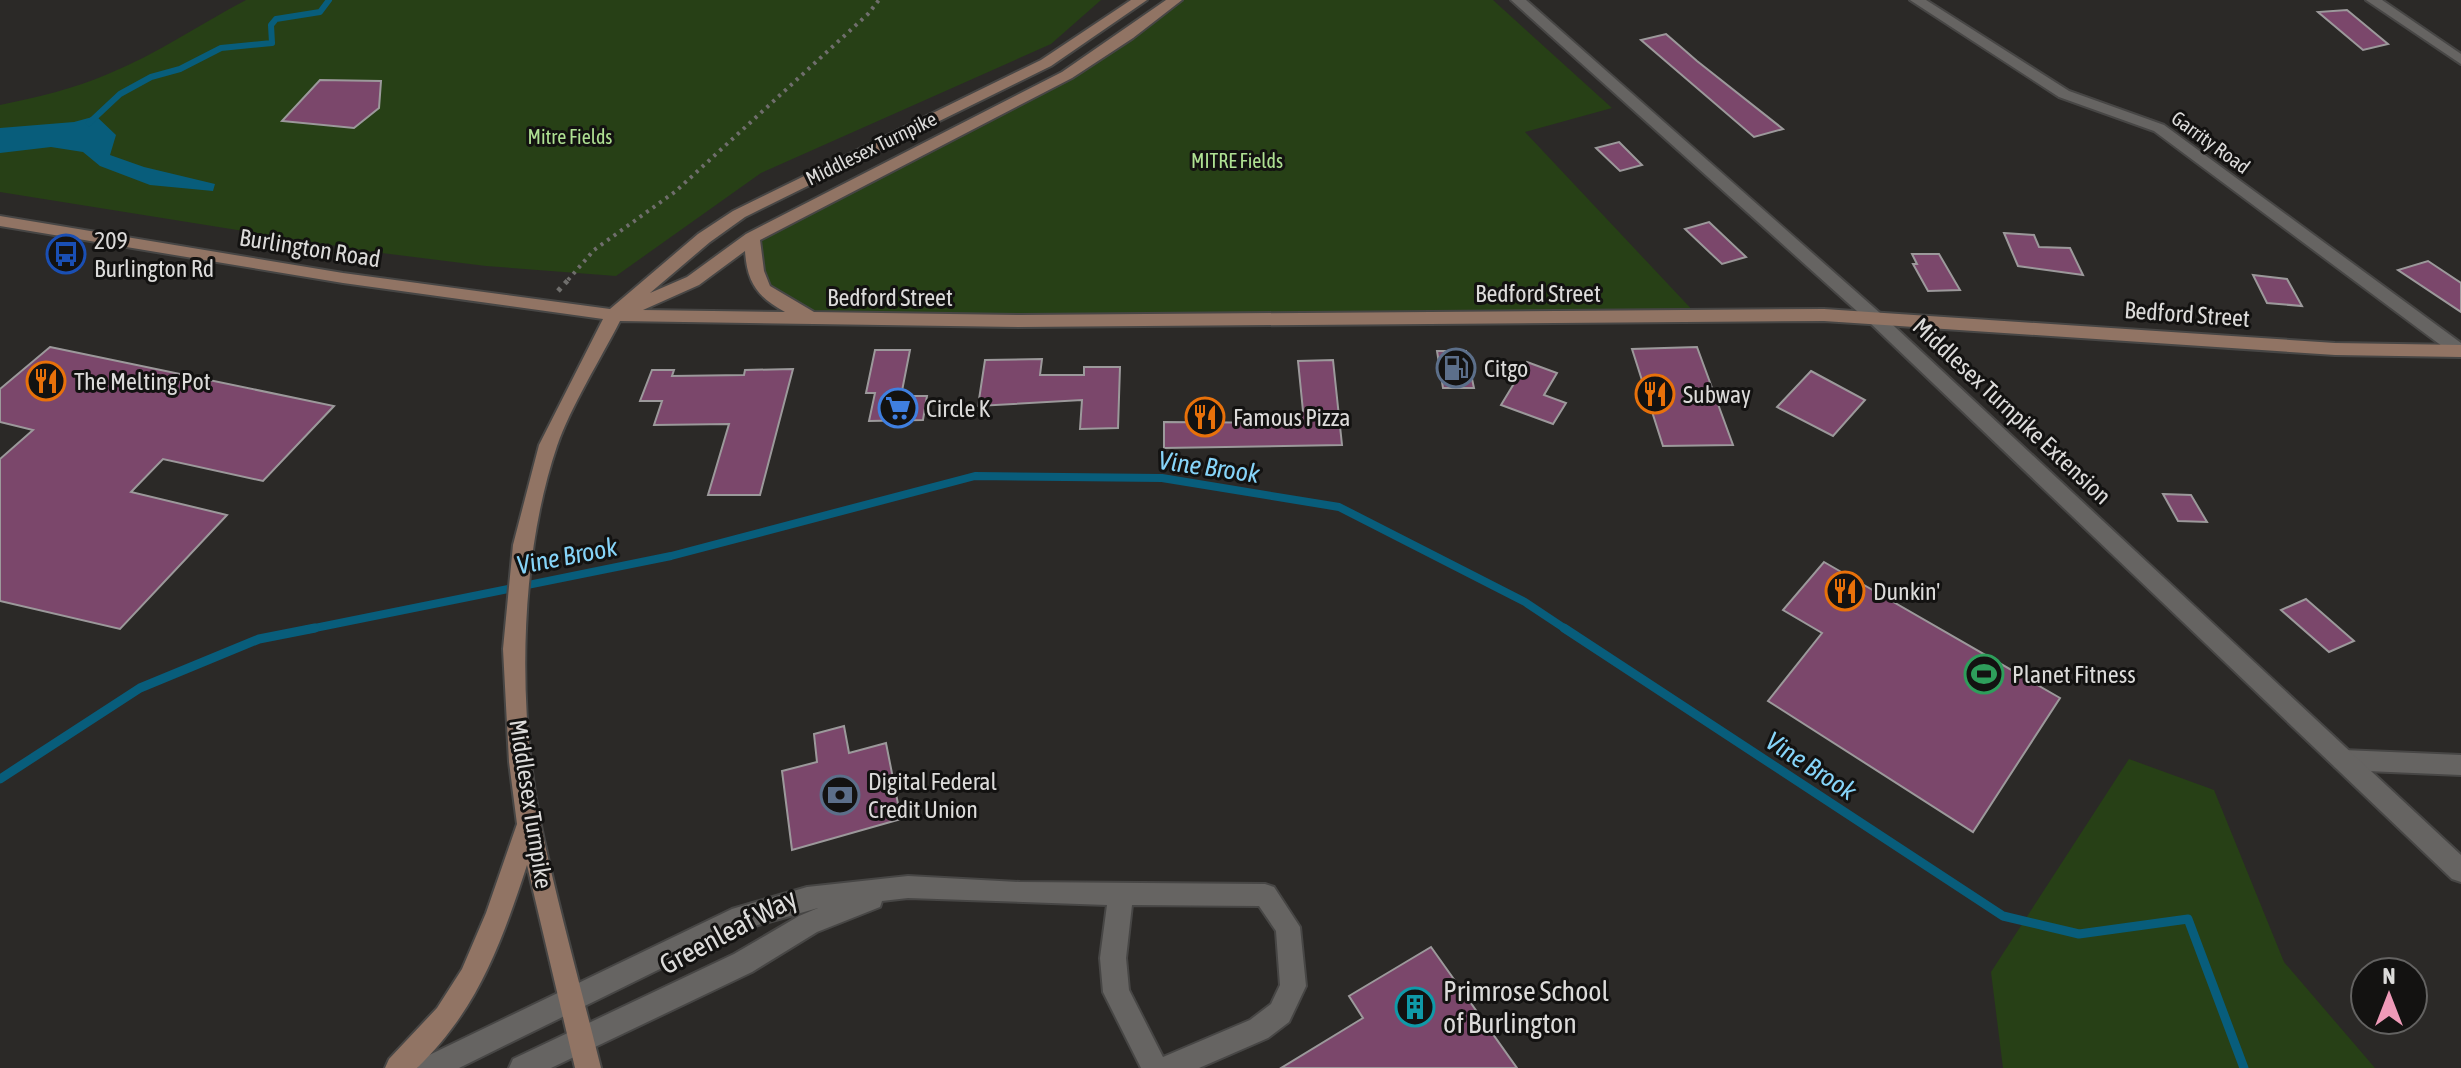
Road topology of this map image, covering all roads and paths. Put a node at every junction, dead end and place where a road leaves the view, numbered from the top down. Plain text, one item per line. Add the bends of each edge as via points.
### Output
1 (879, 0) edge
2 (1140, 0) edge
3 (1175, 0) edge
4 (1518, 0) edge
5 (1917, 0) edge
6 (2373, 0) edge
7 (2461, 60) edge
8 (0, 221) edge
9 (752, 238) junction
10 (545, 305) junction
11 (614, 315) junction
12 (1874, 317) junction
13 (816, 320) junction
14 (2460, 351) edge
15 (2343, 760) junction
16 (2461, 765) edge
17 (529, 824) junction
18 (2461, 871) edge
19 (908, 887) junction
20 (1121, 894) junction
21 (571, 1001) junction
22 (581, 1040) junction
23 (398, 1068) edge
24 (430, 1068) edge
25 (522, 1068) edge
26 (588, 1068) edge
27 (1155, 1068) edge
28 (1168, 1068) edge

1 - 10 path via 676,191 594,250
2 - 11 main road, Middlesex Turnpike via 1046,63 739,214
3 - 9 main road, Middlesex Turnpike via 1067,75
4 - 12 street, Middlesex Turnpike Extension
5 - 14 street, Garrity Road via 2064,94 2159,128
6 - 7 street
8 - 10 main road, Burlington Road via 343,278
9 - 11 main road, Middlesex Turnpike via 693,281
9 - 13 main road via 754,273 764,294
10 - 11 main road, Burlington Road
11 - 13 main road, Bedford Street
11 - 17 main road, Middlesex Turnpike via 548,445 523,545 514,649
12 - 13 main road, Bedford Street
12 - 14 main road, Bedford Street via 2335,349
12 - 15 street, Middlesex Turnpike Extension
15 - 16 street
15 - 18 street, Middlesex Turnpike Extension
17 - 21 main road, Middlesex Turnpike
17 - 23 main road via 482,953 459,1000
19 - 20 street, Greenleaf Way
19 - 21 street, Greenleaf Way via 807,898 732,921
19 - 22 street, Greenleaf Way via 808,924 743,963
20 - 27 street via 1113,958 1116,992
20 - 28 street, Greenleaf Way via 1265,895 1288,927 1293,986 1280,1013 1259,1029
21 - 22 main road, Middlesex Turnpike
21 - 24 street, Greenleaf Way
22 - 25 street, Greenleaf Way
22 - 26 main road, Middlesex Turnpike

